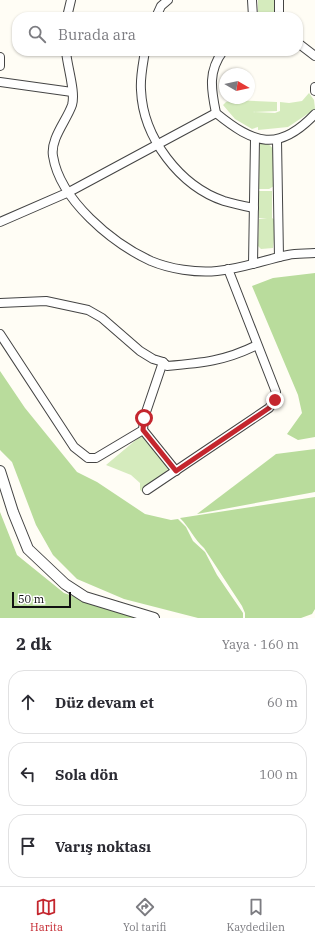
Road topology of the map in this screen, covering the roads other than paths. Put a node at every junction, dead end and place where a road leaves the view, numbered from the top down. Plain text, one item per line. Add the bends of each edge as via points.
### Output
1 (71, 0) edge
2 (168, 0) edge
3 (252, 0) edge
4 (279, 0) edge
5 (68, 12) edge
6 (158, 12) edge
7 (253, 12) edge
8 (279, 12) edge
9 (303, 47) edge
10 (67, 56) edge
11 (144, 56) edge
12 (219, 56) edge
13 (315, 56) edge
14 (0, 57) edge
15 (0, 66) edge
16 (0, 82) edge
17 (315, 87) edge
18 (315, 91) edge
19 (72, 92) junction
20 (216, 113) junction
21 (315, 114) edge
22 (255, 139) junction
23 (277, 140) junction
24 (158, 144) junction
25 (69, 192) junction
26 (254, 208) junction
27 (0, 222) edge
28 (315, 253) edge
29 (278, 257) junction
30 (253, 264) junction
31 (228, 269) junction
32 (0, 303) edge
33 (0, 334) edge
34 (257, 345) junction
35 (163, 362) junction
36 (143, 430) junction
37 (0, 471) edge
38 (176, 471) junction
39 (147, 490) dead end
40 (154, 618) edge

1 - 5 street
2 - 6 street
3 - 7 street
4 - 8 street
9 - 13 street
10 - 19 street
11 - 24 street via 141,91 146,121
12 - 20 street via 210,86
14 - 15 street
16 - 19 street
17 - 18 street
19 - 25 street via 73,104 52,154
20 - 22 street
20 - 24 street
21 - 23 street via 290,135
22 - 23 street
22 - 26 street
23 - 29 street
24 - 25 street
24 - 26 street via 182,177 203,191 224,201
25 - 27 street
25 - 31 street via 87,217 113,239 152,261 185,270
26 - 30 street
28 - 29 street
29 - 30 street
30 - 31 street
31 - 34 street
32 - 35 street via 46,301 88,310 102,318 140,351
33 - 36 street via 74,447 88,458 96,458
34 - 35 street via 235,356 200,364 167,366
34 - 38 street via 276,392 275,400 269,408
35 - 36 street via 144,418
36 - 38 street
37 - 40 street via 28,550 65,584 85,597
38 - 39 street

